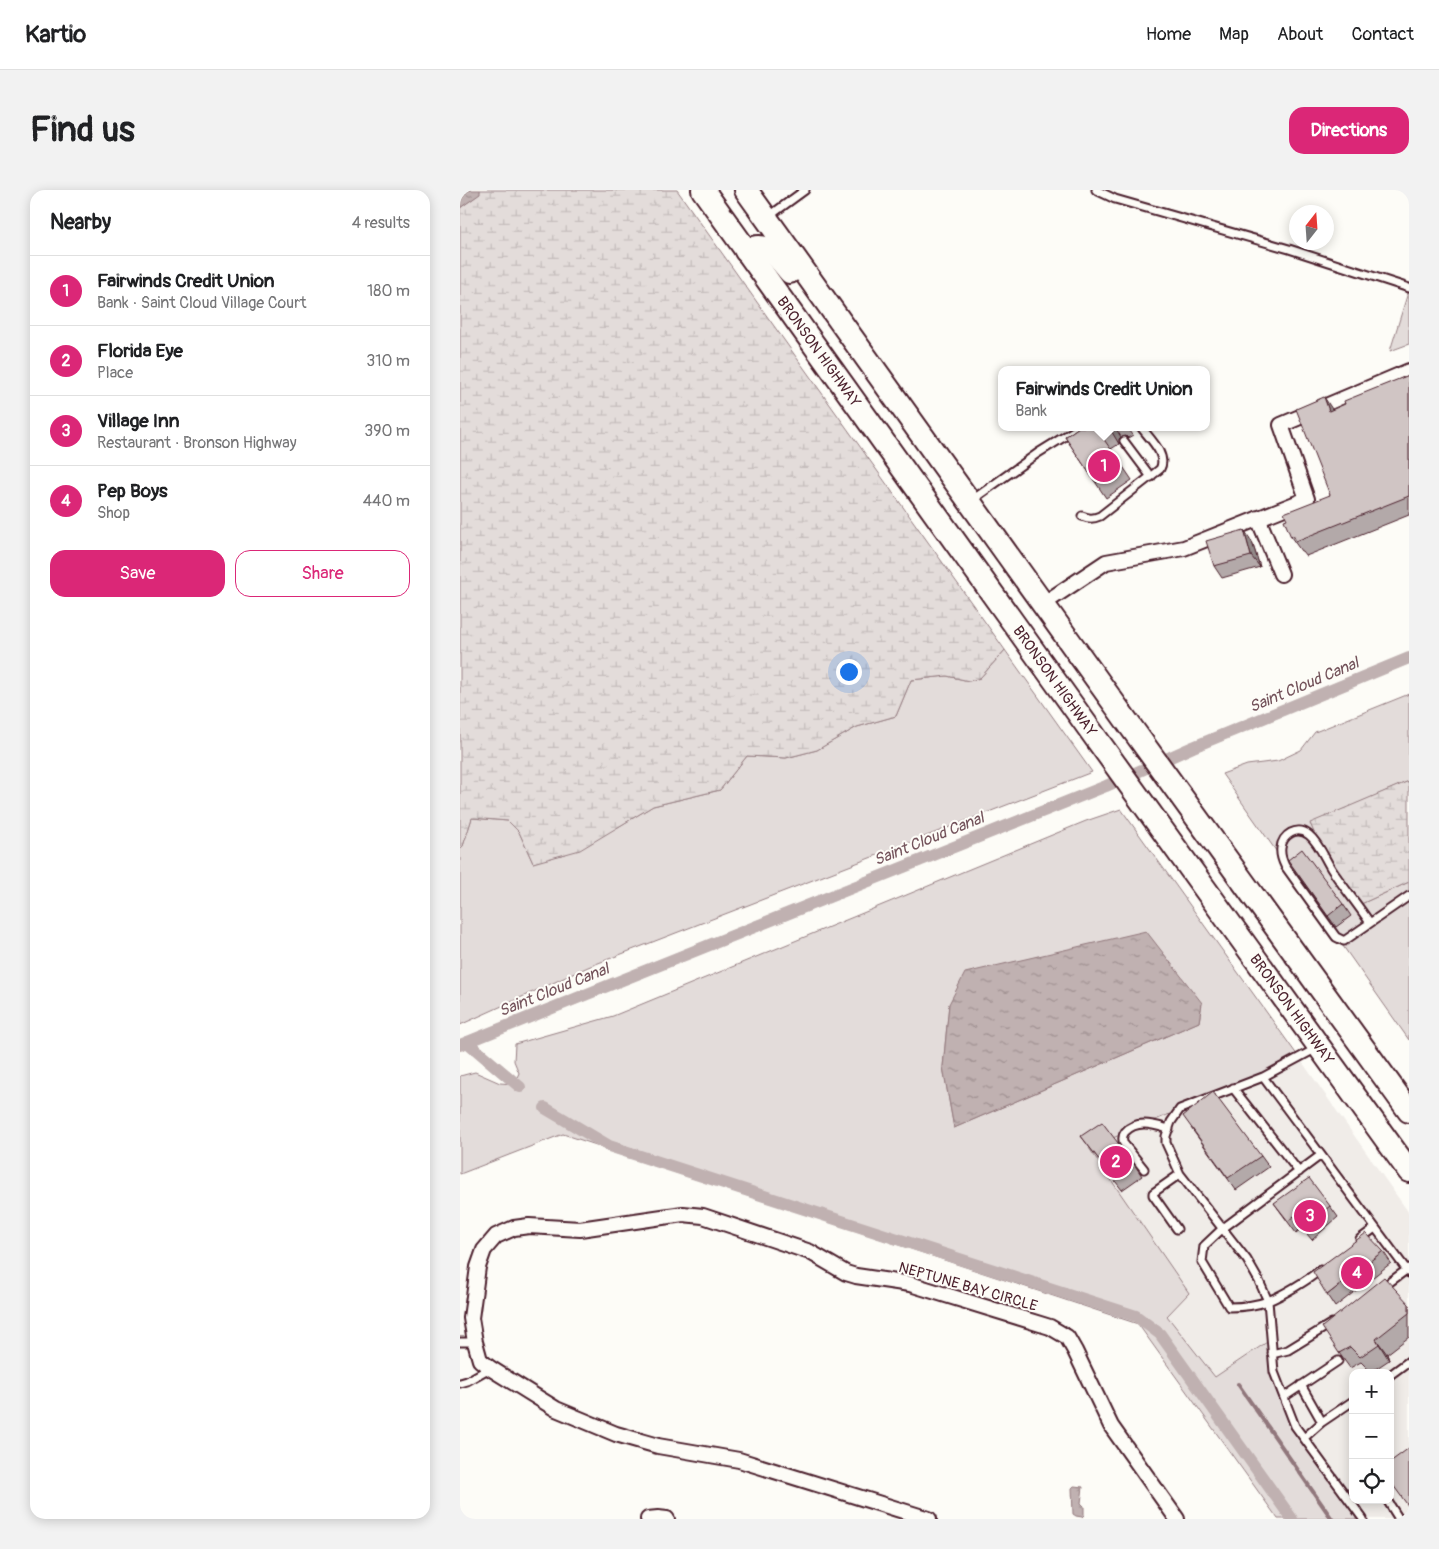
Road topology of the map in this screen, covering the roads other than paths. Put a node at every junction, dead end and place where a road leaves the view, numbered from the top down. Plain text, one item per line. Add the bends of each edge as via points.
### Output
1 (702, 190) edge
2 (716, 190) edge
3 (746, 190) edge
4 (805, 190) edge
5 (1096, 190) edge
6 (766, 218) junction
7 (746, 251) junction
8 (1409, 288) edge
9 (864, 355) junction
10 (1409, 371) edge
11 (1074, 431) edge
12 (1144, 431) edge
13 (1124, 441) dead end
14 (1151, 477) junction
15 (970, 502) junction
16 (1082, 516) dead end
17 (1258, 518) junction
18 (978, 574) junction
19 (1282, 574) dead end
20 (1043, 604) junction
21 (1409, 896) edge
22 (1370, 923) junction
23 (1319, 1047) junction
24 (1262, 1077) junction
25 (1234, 1088) junction
26 (1409, 1112) edge
27 (1409, 1120) edge
28 (1168, 1129) junction
29 (1321, 1155) junction
30 (1144, 1169) dead end
31 (1409, 1171) edge
32 (1299, 1172) junction
33 (1180, 1174) junction
34 (1375, 1228) junction
35 (1177, 1229) dead end
36 (1222, 1229) junction
37 (1354, 1244) edge
38 (1326, 1266) edge
39 (1408, 1270) edge
40 (1375, 1292) edge
41 (467, 1298) edge
42 (1268, 1301) junction
43 (1335, 1321) edge
44 (460, 1342) edge
45 (475, 1342) junction
46 (1272, 1354) junction
47 (1338, 1361) edge
48 (1409, 1361) edge
49 (490, 1368) junction
50 (1394, 1371) edge
51 (460, 1383) edge
52 (1301, 1385) junction
53 (1284, 1396) junction
54 (1349, 1404) edge
55 (1322, 1422) junction
56 (1304, 1438) junction
57 (1349, 1492) edge
58 (1356, 1504) edge
59 (1389, 1504) edge
60 (1172, 1517) edge
61 (648, 1519) edge
62 (667, 1519) edge
63 (929, 1519) edge
64 (1363, 1519) edge
65 (1399, 1519) edge

1 - 7 highway, BRONSON HIGHWAY
2 - 6 highway via 740,219 757,224
3 - 6 highway
4 - 6 lane
5 - 8 lane via 1115,200 1289,248
6 - 9 highway
7 - 9 highway via 754,246 763,246 774,252 841,341
7 - 18 highway, BRONSON HIGHWAY
9 - 15 highway
10 - 17 street via 1281,425 1307,499
11 - 15 lane
12 - 14 lane via 1162,458 1162,465
13 - 14 lane
14 - 16 lane via 1100,516 1088,519
15 - 20 highway
17 - 19 street
17 - 20 street via 1184,548 1106,562
18 - 20 highway via 1019,602 1034,606
18 - 23 highway, BRONSON HIGHWAY
20 - 26 highway
21 - 22 lane
22 - 22 lane via 1344,942 1336,937 1285,866 1281,846 1286,836 1301,831 1309,835
23 - 24 lane
23 - 27 highway via 1337,1047 1353,1053
23 - 31 highway, BRONSON HIGHWAY
24 - 25 lane
24 - 29 lane
25 - 28 lane via 1180,1110
25 - 32 lane
28 - 30 lane via 1144,1123 1131,1127 1123,1135 1124,1144
28 - 33 lane via 1166,1143
29 - 32 lane
29 - 34 lane
32 - 36 lane
33 - 35 lane via 1153,1195
33 - 36 lane
34 - 37 lane
34 - 39 lane
36 - 42 lane via 1247,1260
36 - 42 lane via 1204,1246 1202,1262 1229,1307
38 - 42 lane
39 - 40 lane
41 - 45 street, NEPTUNE BAY CIRCLE
41 - 60 street, NEPTUNE BAY CIRCLE via 484,1250 496,1236 506,1231 528,1226 580,1229 683,1214 703,1216 810,1252 846,1273 910,1284 1050,1327 1067,1337 1111,1426
42 - 46 lane
43 - 46 lane via 1288,1350
44 - 45 lane
45 - 49 street, NEPTUNE BAY CIRCLE via 480,1360
46 - 53 lane via 1274,1372
47 - 52 lane
48 - 50 lane
49 - 51 lane
49 - 63 street, NEPTUNE BAY CIRCLE via 556,1409 616,1434 658,1446 739,1460
52 - 53 lane
52 - 55 lane
53 - 56 lane via 1295,1426
54 - 55 lane
55 - 56 lane
56 - 57 lane
58 - 64 lane
59 - 65 lane
61 - 62 street

